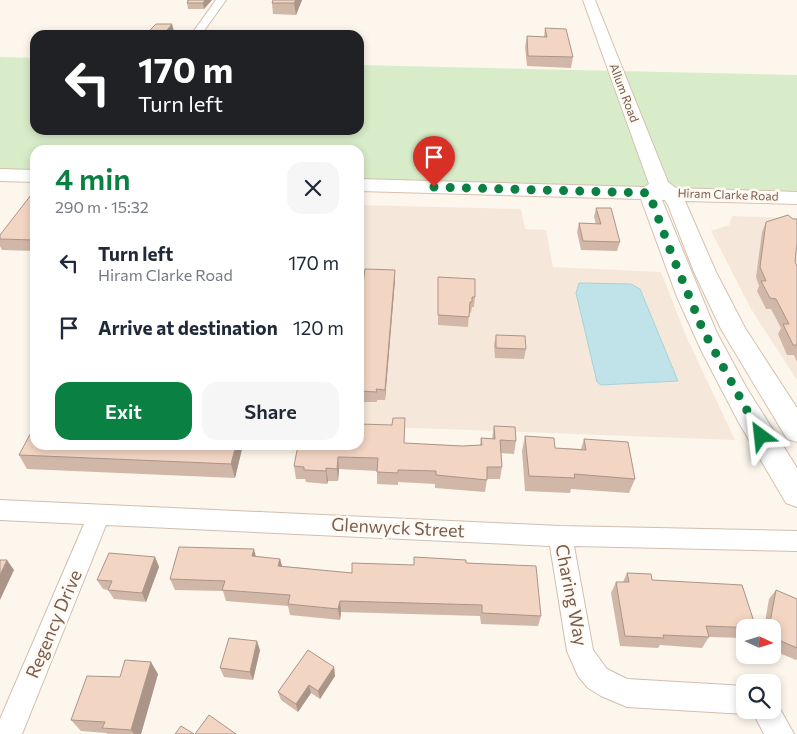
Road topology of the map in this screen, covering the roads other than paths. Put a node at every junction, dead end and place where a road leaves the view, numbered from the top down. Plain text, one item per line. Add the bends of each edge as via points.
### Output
1 (221, 0) edge
2 (589, 0) edge
3 (200, 30) edge
4 (0, 175) edge
5 (30, 176) edge
6 (364, 185) edge
7 (0, 186) edge
8 (30, 187) edge
9 (453, 193) junction
10 (364, 196) edge
11 (662, 196) junction
12 (797, 198) edge
13 (797, 209) edge
14 (797, 431) edge
15 (797, 494) edge
16 (0, 510) edge
17 (99, 515) junction
18 (560, 536) junction
19 (797, 541) edge
20 (736, 699) edge
21 (770, 719) edge
22 (8, 734) edge
23 (780, 734) edge

1 - 3 street
2 - 11 main road, Allum Road
4 - 5 main road
6 - 9 main road, Hiram Clarke Road
7 - 8 main road
9 - 10 main road, Hiram Clarke Road
9 - 11 main road, Hiram Clarke Road
11 - 12 main road, Hiram Clarke Road
11 - 13 main road, Hiram Clarke Road
11 - 14 main road via 705,272 732,329
11 - 15 main road via 676,265 711,346
16 - 17 street, Glenwyck Street
17 - 18 street, Glenwyck Street
17 - 22 street, Regency Drive
18 - 19 street, Glenwyck Street
18 - 20 street, Charing Way via 580,651 597,679 627,693
21 - 23 street

